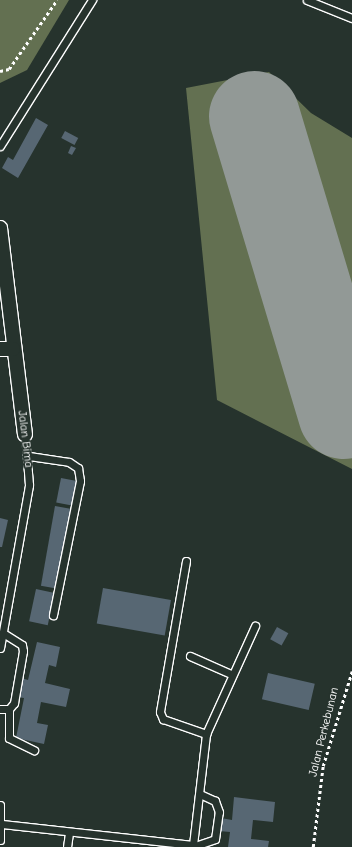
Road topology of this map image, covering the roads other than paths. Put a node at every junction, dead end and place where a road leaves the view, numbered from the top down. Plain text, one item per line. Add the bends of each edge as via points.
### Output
1 (92, 0) edge
2 (306, 0) edge
3 (352, 18) edge
4 (0, 146) edge
5 (0, 228) edge
6 (3, 265) edge
7 (6, 349) edge
8 (25, 434) joint
9 (29, 456) junction
10 (186, 561) dead end
11 (53, 615) dead end
12 (255, 626) dead end
13 (2, 633) junction
14 (0, 648) edge
15 (190, 656) dead end
16 (231, 674) junction
17 (0, 709) edge
18 (9, 709) junction
19 (206, 734) junction
20 (34, 750) dead end
21 (200, 794) junction
22 (0, 805) edge
23 (2, 824) junction
24 (69, 832) junction
25 (0, 840) edge
26 (193, 846) edge
27 (67, 847) edge

1 - 4 lane
2 - 3 lane
5 - 6 street, Jalan Bima
6 - 7 street, Jalan Bima
7 - 8 street, Jalan Bima
8 - 9 lane, Jalan Bima
9 - 11 lane via 68,462 78,468 80,481
9 - 13 lane, Jalan Bima via 29,485 20,546
10 - 19 lane via 160,712 163,719
12 - 16 lane
13 - 14 lane, Jalan Bima
13 - 18 lane via 22,645 24,651 14,703
15 - 16 lane
16 - 19 lane
17 - 18 lane
18 - 20 lane via 10,740
19 - 21 lane
21 - 26 lane
21 - 26 lane via 215,801 219,812 215,838
22 - 23 lane
23 - 24 lane
23 - 25 lane
24 - 26 lane
24 - 27 lane

